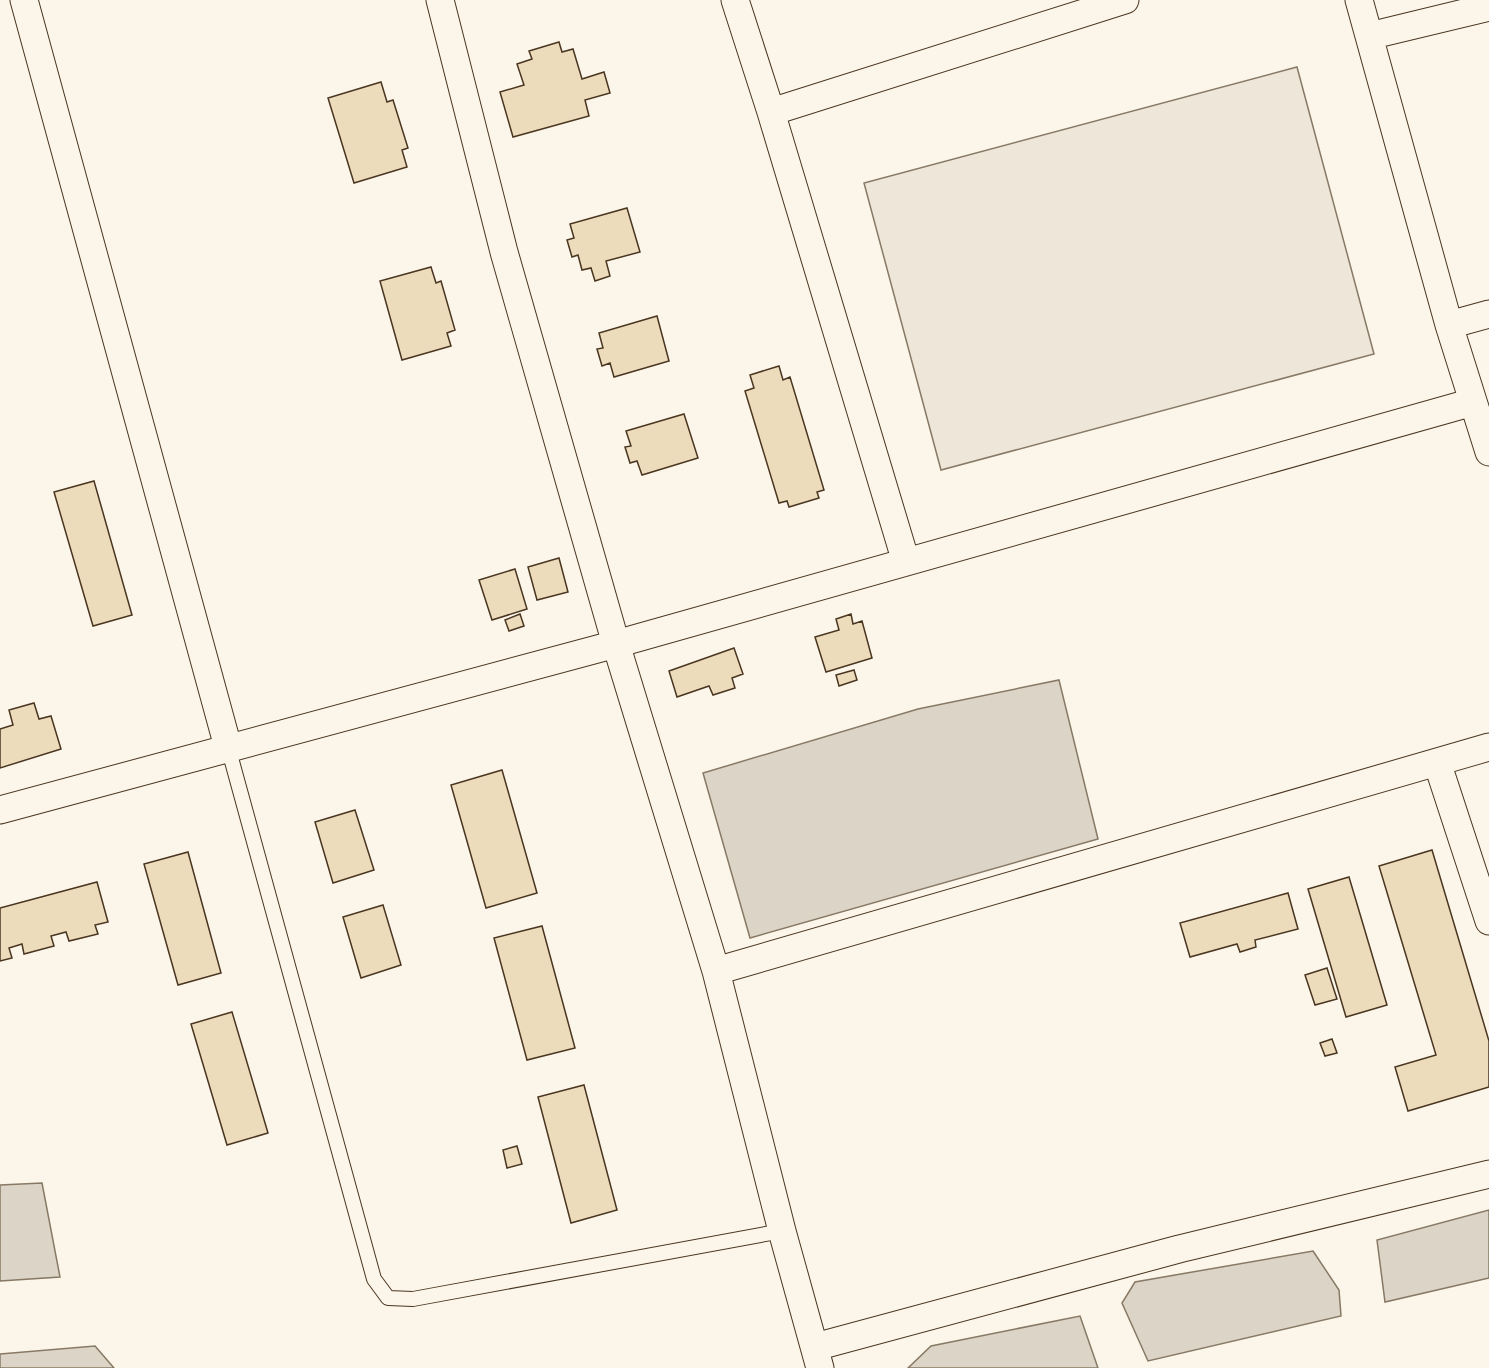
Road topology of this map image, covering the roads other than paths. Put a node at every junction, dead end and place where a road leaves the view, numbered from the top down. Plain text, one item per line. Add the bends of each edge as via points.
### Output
1 (24, 0) edge
2 (440, 0) edge
3 (735, 0) edge
4 (1125, 0) edge
5 (1359, 0) edge
6 (1489, 7) edge
7 (1369, 36) junction
8 (771, 112) junction
9 (1489, 314) edge
10 (1449, 325) junction
11 (1473, 402) junction
12 (1489, 452) edge
13 (906, 562) junction
14 (616, 644) junction
15 (228, 747) junction
16 (1489, 747) edge
17 (1437, 762) junction
18 (0, 810) edge
19 (1489, 921) edge
20 (716, 970) junction
21 (1489, 1174) edge
22 (782, 1231) junction
23 (818, 1357) edge

1 - 15 street
2 - 14 street via 504,252
3 - 8 street
4 - 8 street
5 - 7 street
6 - 7 street
7 - 10 street
8 - 13 street
9 - 10 street
10 - 11 street
11 - 12 street
11 - 13 street
13 - 14 street
14 - 15 street
14 - 20 street
15 - 18 street
15 - 22 lane via 374,1279 388,1298 413,1299
16 - 17 street
17 - 19 street
17 - 20 street
20 - 22 street
21 - 23 street via 1179,1249
22 - 23 street

